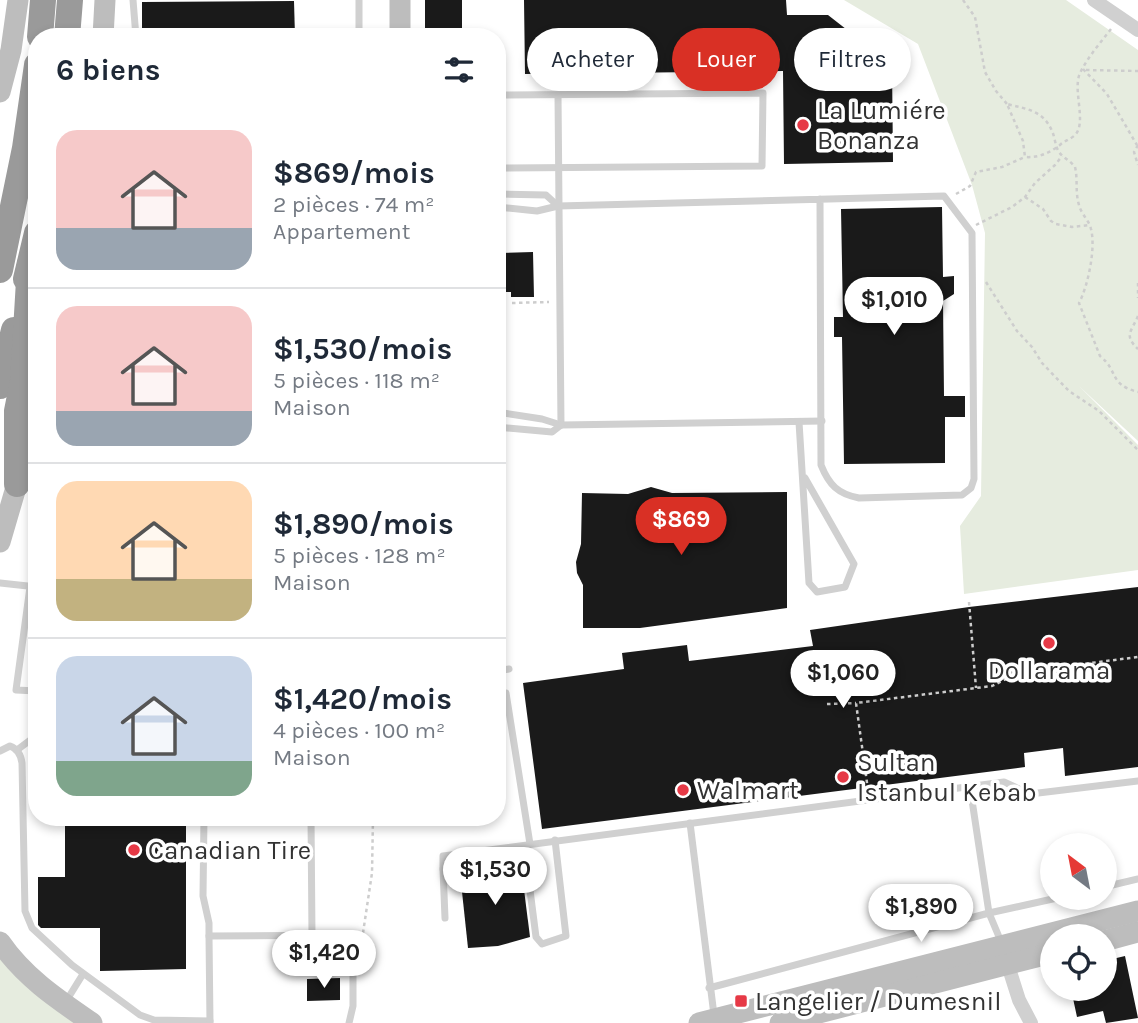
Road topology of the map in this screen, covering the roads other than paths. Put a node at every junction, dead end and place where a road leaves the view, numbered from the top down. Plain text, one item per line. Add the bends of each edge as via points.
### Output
1 (18, 0) edge
2 (43, 0) edge
3 (70, 0) edge
4 (105, 0) edge
5 (133, 0) edge
6 (359, 0) edge
7 (400, 0) edge
8 (1094, 0) edge
9 (1114, 6) edge
10 (41, 28) edge
11 (68, 28) edge
12 (103, 28) edge
13 (135, 28) edge
14 (359, 28) edge
15 (400, 28) edge
16 (1138, 30) edge
17 (0, 92) edge
18 (506, 95) edge
19 (558, 95) junction
20 (28, 127) edge
21 (25, 148) junction
22 (506, 168) edge
23 (558, 168) junction
24 (506, 194) edge
25 (820, 199) junction
26 (0, 205) edge
27 (558, 206) junction
28 (506, 208) edge
29 (0, 270) edge
30 (28, 272) edge
31 (28, 297) edge
32 (0, 386) edge
33 (506, 413) edge
34 (822, 421) junction
35 (799, 422) junction
36 (561, 425) junction
37 (506, 428) edge
38 (28, 436) edge
39 (805, 478) junction
40 (17, 484) junction
41 (0, 542) edge
42 (0, 583) edge
43 (28, 586) edge
44 (28, 617) edge
45 (509, 669) dead end
46 (506, 670) edge
47 (28, 691) edge
48 (506, 693) dead end
49 (28, 742) edge
50 (17, 750) junction
51 (0, 751) edge
52 (1138, 781) edge
53 (970, 787) junction
54 (690, 823) junction
55 (204, 826) edge
56 (312, 826) edge
57 (555, 840) junction
58 (530, 844) junction
59 (443, 869) junction
60 (1138, 879) edge
61 (1117, 884) edge
62 (1040, 902) edge
63 (1138, 911) edge
64 (989, 913) junction
65 (445, 918) dead end
66 (1138, 932) edge
67 (209, 936) junction
68 (312, 936) junction
69 (1117, 937) edge
70 (0, 942) edge
71 (1040, 954) edge
72 (1004, 955) junction
73 (83, 974) junction
74 (709, 988) junction
75 (64, 1004) junction
76 (210, 1022) edge
77 (710, 1022) edge
78 (92, 1023) edge
79 (349, 1023) edge
80 (780, 1023) edge
81 (1031, 1023) edge

1 - 17 main road
2 - 10 highway
3 - 11 highway
4 - 12 main road
5 - 13 lane
6 - 14 lane
7 - 15 main road
8 - 9 street
9 - 16 street
18 - 19 lane
19 - 23 lane
19 - 23 lane via 763,93 762,166
20 - 21 highway
21 - 26 highway
21 - 29 highway
22 - 23 lane
23 - 27 lane
24 - 27 lane via 545,195
25 - 27 lane
25 - 34 lane
25 - 34 lane via 944,196 970,229 971,488 962,495 847,496 831,485 821,466
27 - 28 lane via 529,211
27 - 36 lane
30 - 32 highway
31 - 40 highway via 17,411
33 - 36 lane
34 - 35 lane
35 - 36 lane
35 - 39 lane
36 - 37 lane via 552,432
38 - 40 main road
39 - 39 lane via 854,564 845,587 817,592 809,583
40 - 41 main road
42 - 43 lane
44 - 47 lane via 16,690
45 - 46 lane
48 - 58 lane
49 - 50 lane
50 - 51 lane via 10,746
50 - 73 lane via 22,763 26,917 32,928
52 - 53 lane via 1030,794 1004,782
53 - 54 lane
53 - 64 lane
54 - 57 lane
54 - 74 lane
55 - 67 lane via 203,897
56 - 68 lane
57 - 58 lane
57 - 59 lane via 566,936 550,943 542,944 536,937 526,859
58 - 59 lane via 443,856
59 - 65 lane
60 - 61 lane
62 - 64 lane
63 - 72 main road
64 - 72 lane
64 - 74 lane
66 - 69 main road
67 - 68 lane
67 - 76 lane
68 - 79 lane via 353,935
70 - 75 main road via 25,973
71 - 72 main road
72 - 77 main road
72 - 80 main road
72 - 81 street
73 - 75 lane
73 - 76 lane via 147,1019
74 - 77 lane
75 - 78 main road

